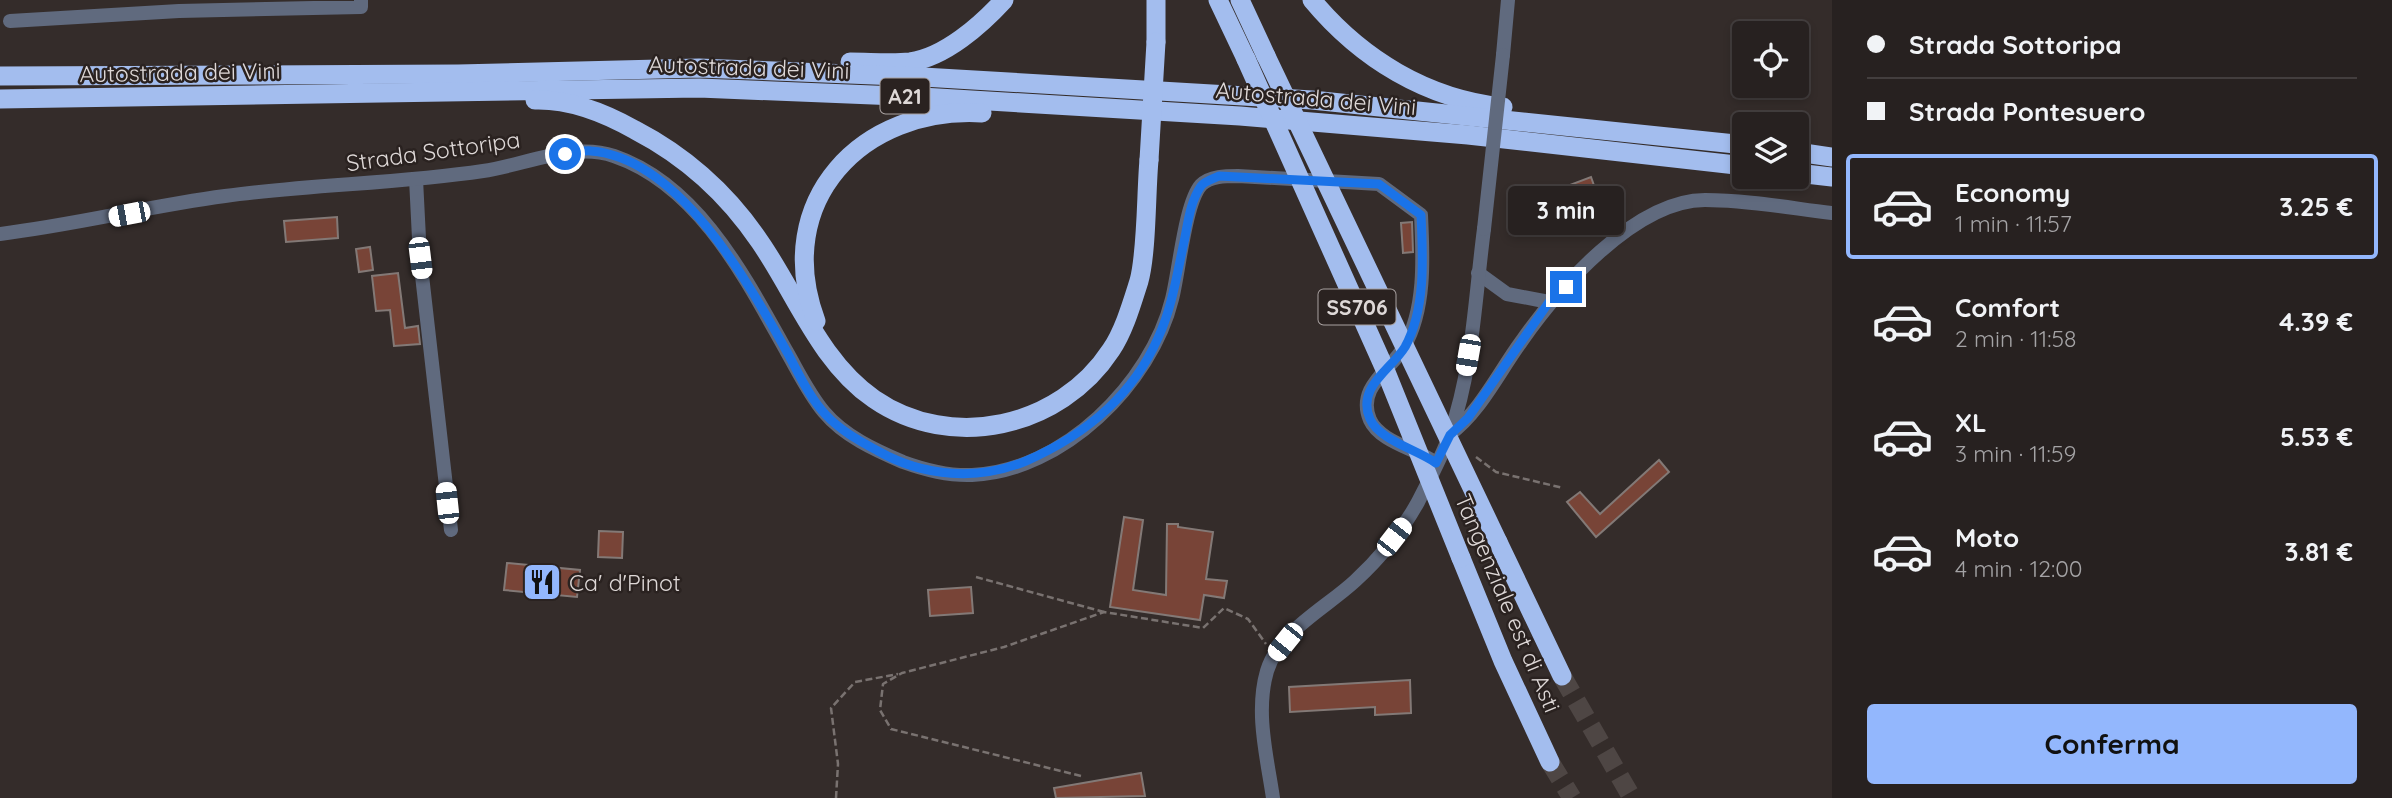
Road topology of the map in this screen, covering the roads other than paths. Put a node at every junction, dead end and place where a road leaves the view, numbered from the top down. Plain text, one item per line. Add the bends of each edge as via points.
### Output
1 (360, 0) edge
2 (1004, 0) edge
3 (1156, 0) edge
4 (1218, 0) edge
5 (1240, 0) edge
6 (1312, 0) edge
7 (1508, 0) edge
8 (10, 21) dead end
9 (699, 68) junction
10 (0, 76) edge
11 (0, 99) edge
12 (62, 99) junction
13 (1240, 116) junction
14 (1732, 142) edge
15 (1732, 143) edge
16 (1809, 154) edge
17 (1832, 157) edge
18 (1732, 165) edge
19 (1809, 174) edge
20 (1832, 177) edge
21 (416, 179) junction
22 (1832, 213) edge
23 (0, 234) edge
24 (1478, 273) junction
25 (1549, 302) junction
26 (829, 354) junction
27 (1450, 435) junction
28 (1436, 463) junction
29 (451, 530) dead end
30 (1562, 676) tunnel mouth
31 (1550, 762) tunnel mouth
32 (1273, 798) edge

1 - 8 street via 361,7
2 - 9 highway via 958,42 912,62
3 - 26 highway, bridge via 1140,278 1112,349 1083,382 1053,405 1002,424 979,429 944,427 909,419 873,399
4 - 31 highway, Tangenziale est di Asti / SS706, bridge via 1384,367 1503,661
5 - 30 highway, Tangenziale est di Asti / SS706, bridge
6 - 14 highway via 1342,33 1377,60 1446,95 1482,105 1684,126
7 - 24 street, bridge
9 - 10 highway, Autostrada dei Vini / A21
9 - 15 highway, Autostrada dei Vini / A21 via 1312,100
11 - 12 highway, Autostrada dei Vini / A21
12 - 13 highway, Autostrada dei Vini / A21 via 699,88
12 - 26 highway via 179,104 543,100 587,108 651,138 723,193 760,242
13 - 18 highway, Autostrada dei Vini / A21
13 - 26 highway via 1205,126 965,112 922,118 861,144 834,171 806,235 805,270 813,311
16 - 17 highway
19 - 20 highway
21 - 23 street, Strada Sottoripa via 226,196
21 - 28 street, Strada Sottoripa via 486,171 590,150 633,164 680,198 708,226 741,272 826,415 884,454 919,468 973,475 1007,469 1045,452 1100,418 1125,391 1158,339 1172,302 1192,204 1202,184 1219,176 1238,176 1379,184 1421,215 1424,261 1410,335 1373,383 1368,410 1387,438
21 - 29 street via 420,258
22 - 25 street via 1703,200 1675,204 1633,224
24 - 25 street via 1507,294
24 - 27 street via 1464,378
25 - 27 street via 1468,418
27 - 28 street
28 - 32 street via 1406,521 1382,553 1274,655 1262,712

